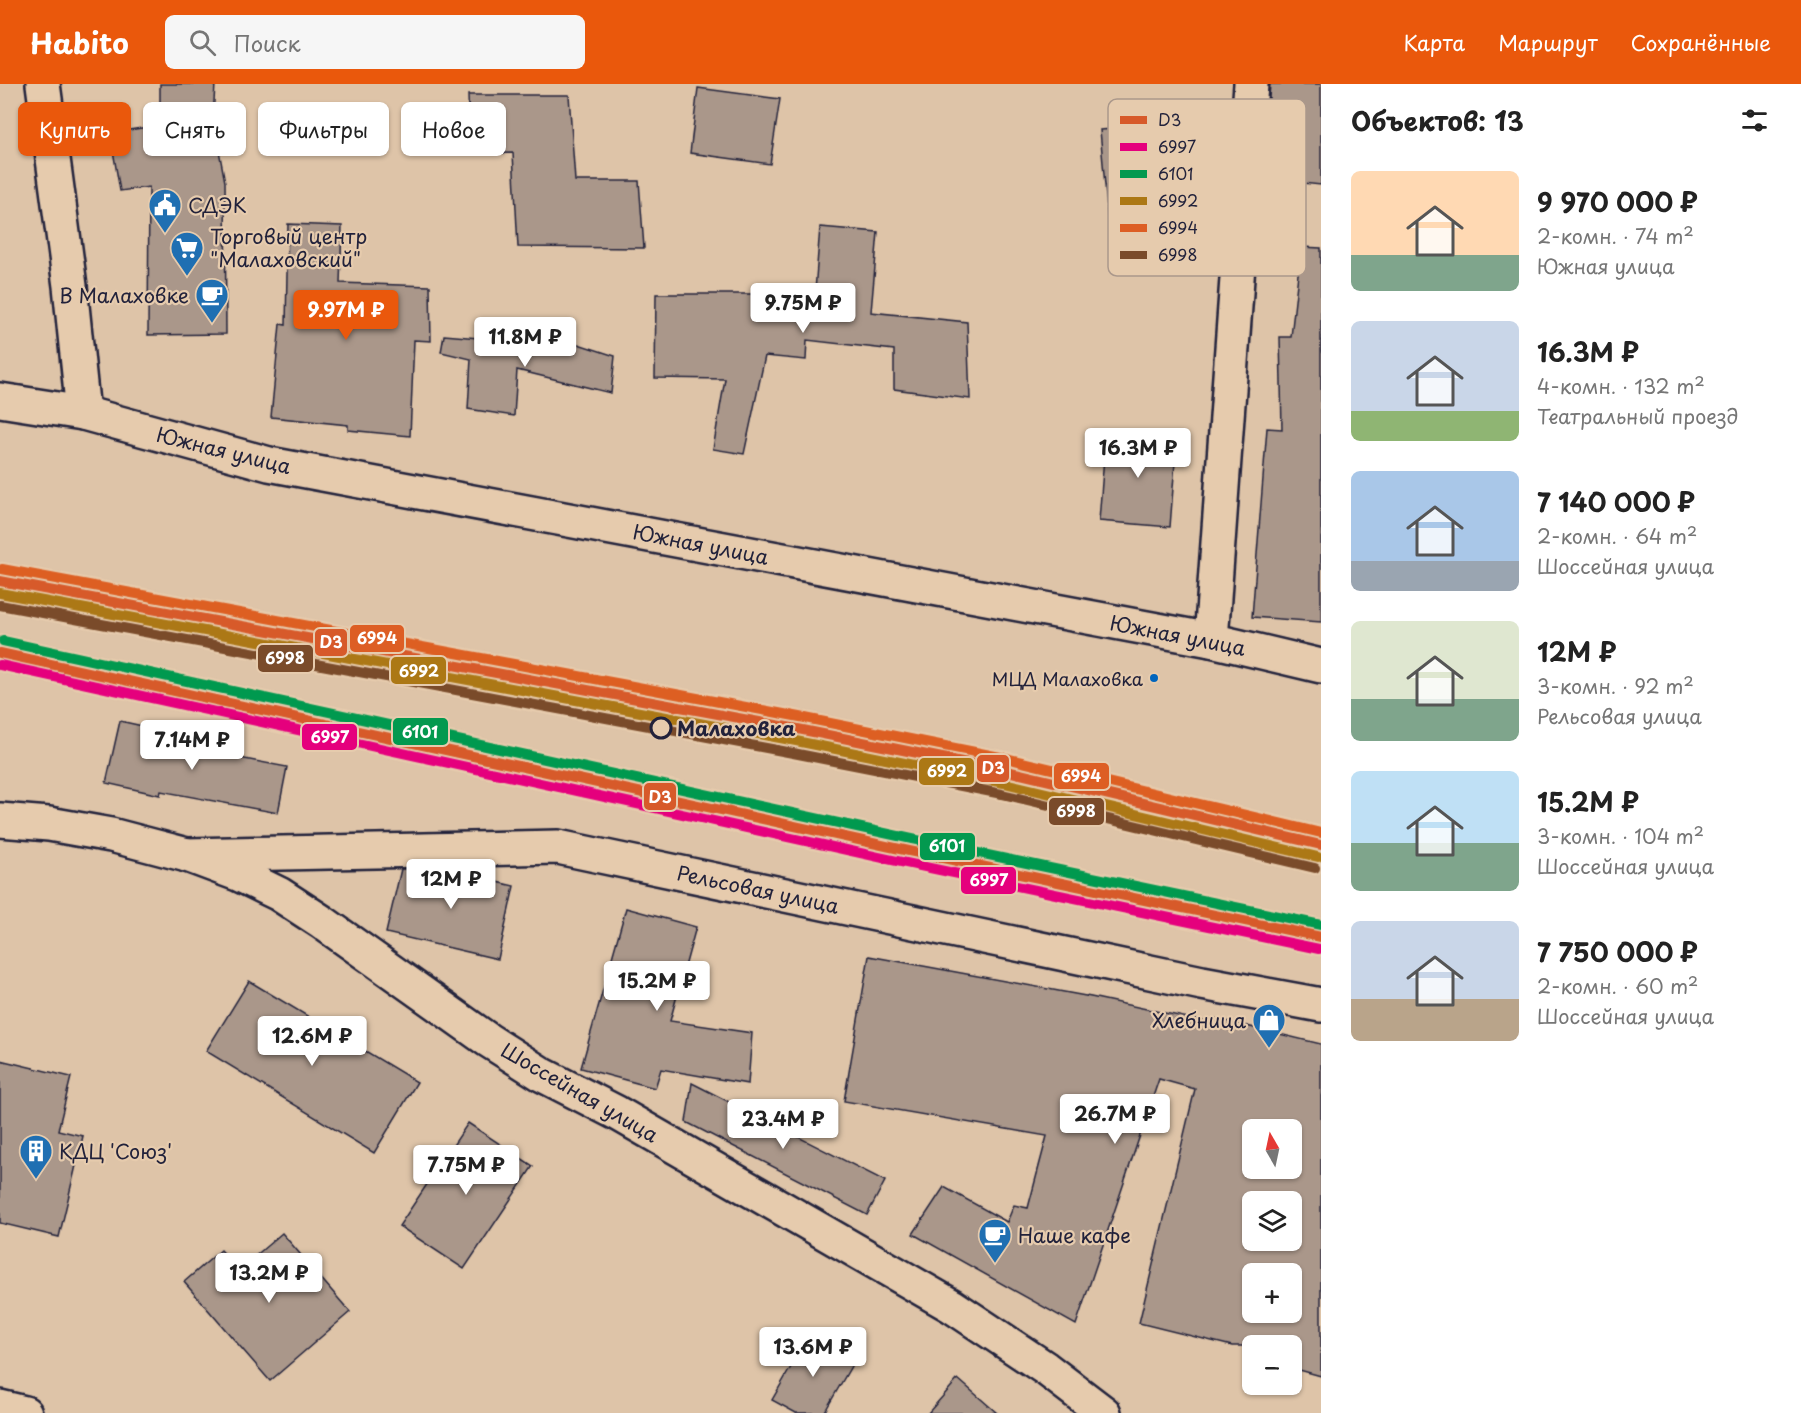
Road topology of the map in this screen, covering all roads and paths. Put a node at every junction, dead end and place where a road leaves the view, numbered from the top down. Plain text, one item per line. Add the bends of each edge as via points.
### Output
1 (43, 84) edge
2 (1251, 84) edge
3 (1250, 99) edge
4 (1237, 276) edge
5 (0, 400) edge
6 (83, 413) junction
7 (1211, 640) junction
8 (1321, 666) edge
9 (0, 820) edge
10 (187, 855) junction
11 (1321, 1005) edge
12 (0, 1407) edge
13 (26, 1413) edge
14 (1104, 1413) edge

1 - 6 street
2 - 3 street
4 - 7 street
5 - 6 street, Южная улица
6 - 7 street, Южная улица via 269,464
7 - 8 street, Южная улица
9 - 10 street, Шоссейная улица via 111,835
10 - 11 street, Рельсовая улица via 558,847
10 - 14 street, Шоссейная улица via 279,894 543,1075 617,1113 952,1306
12 - 13 street

